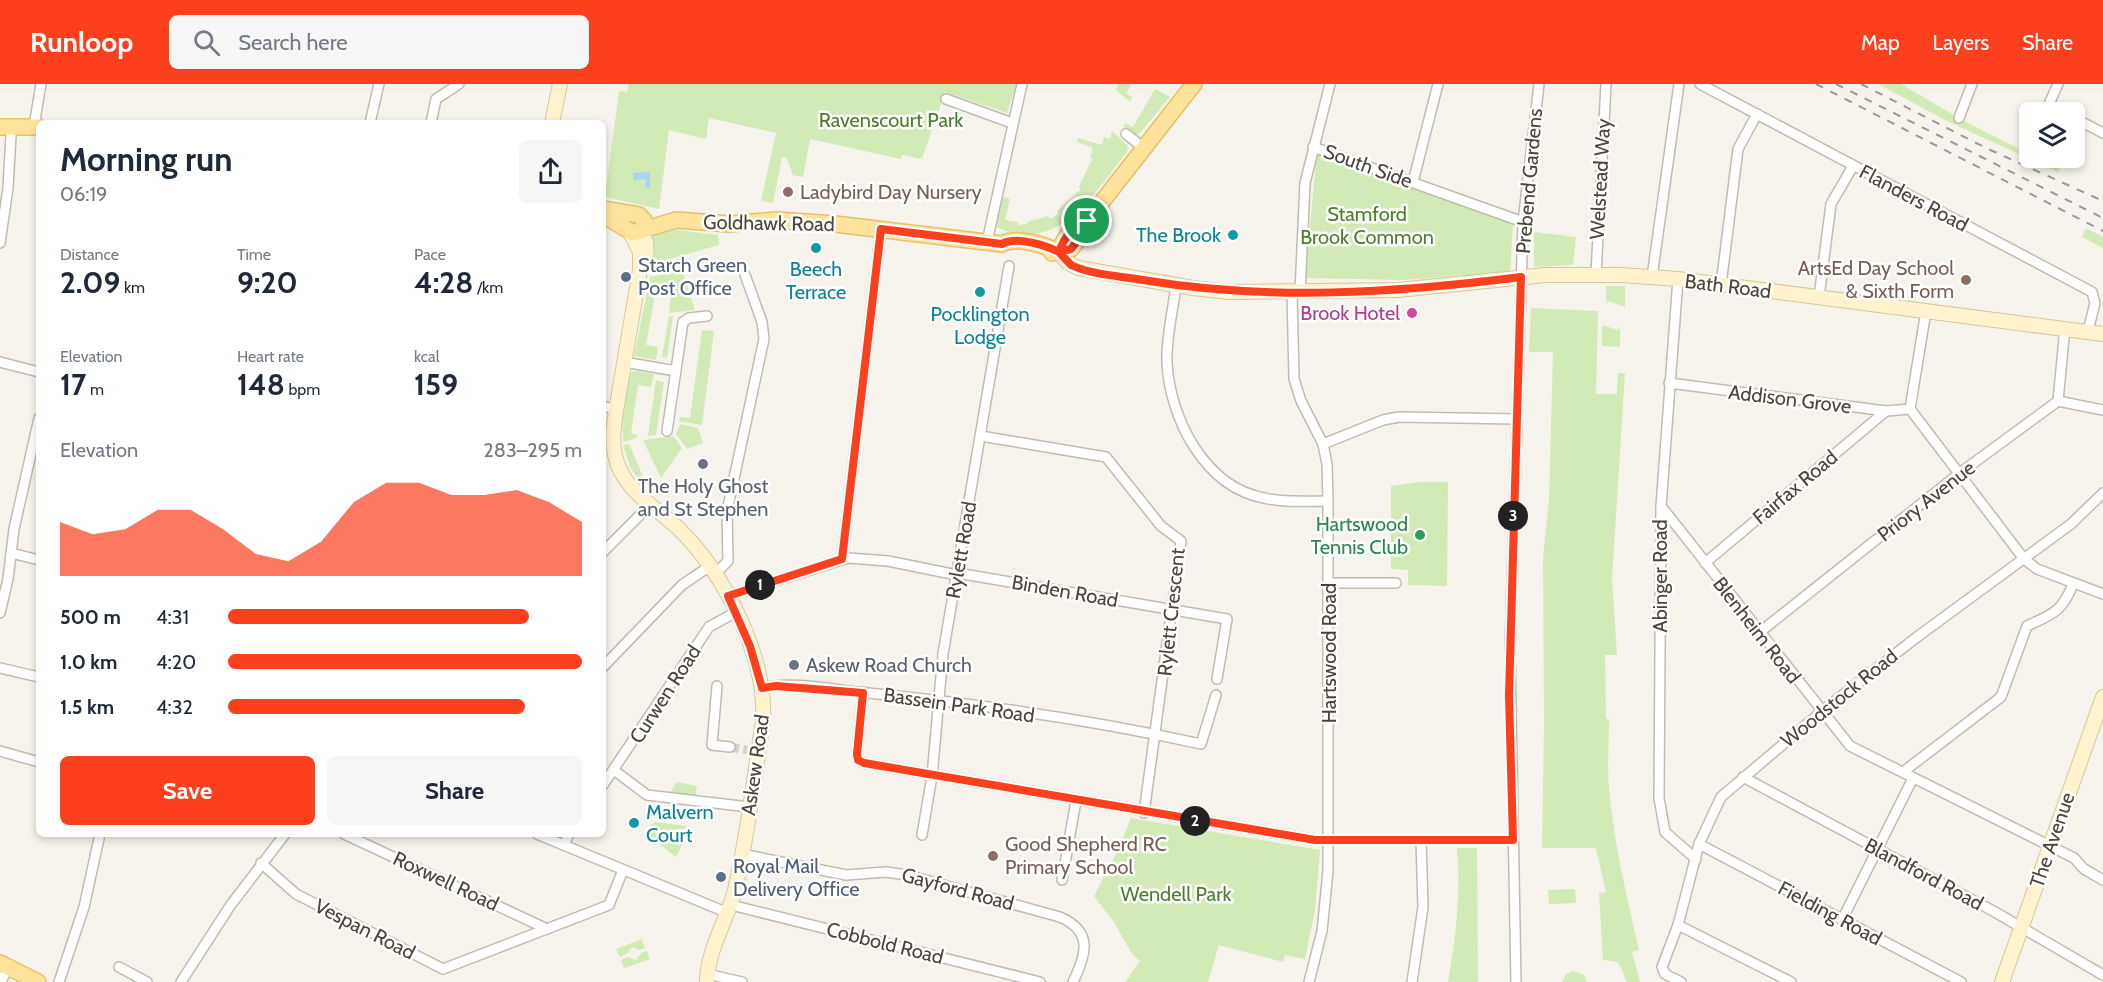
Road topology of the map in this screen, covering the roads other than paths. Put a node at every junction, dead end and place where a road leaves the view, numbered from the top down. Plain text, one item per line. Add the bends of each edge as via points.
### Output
1 (41, 84) edge
2 (379, 84) edge
3 (459, 84) edge
4 (560, 84) edge
5 (1022, 84) edge
6 (1194, 84) edge
7 (1329, 84) edge
8 (1438, 84) edge
9 (1539, 84) edge
10 (1606, 84) edge
11 (1679, 84) edge
12 (1700, 84) edge
13 (1972, 84) edge
14 (2058, 84) edge
15 (946, 99) dead end
16 (2050, 102) edge
17 (1757, 114) junction
18 (1959, 118) dead end
19 (39, 120) edge
20 (371, 120) edge
21 (432, 120) edge
22 (553, 120) edge
23 (1012, 123) junction
24 (2085, 124) edge
25 (36, 130) edge
26 (4, 132) edge
27 (2103, 133) edge
28 (1126, 134) dead end
29 (1313, 147) junction
30 (1144, 148) junction
31 (1853, 166) junction
32 (1413, 182) junction
33 (606, 210) edge
34 (606, 215) edge
35 (1523, 222) junction
36 (636, 225) junction
37 (881, 229) junction
38 (0, 243) edge
39 (995, 243) junction
40 (1059, 252) junction
41 (1009, 266) dead end
42 (1599, 274) junction
43 (746, 275) dead end
44 (1521, 277) junction
45 (1652, 277) junction
46 (1678, 279) junction
47 (1176, 285) junction
48 (1721, 285) junction
49 (1296, 292) junction
50 (1819, 297) junction
51 (1926, 311) junction
52 (707, 316) dead end
53 (2065, 328) junction
54 (2088, 331) junction
55 (2103, 334) edge
56 (0, 362) edge
57 (624, 362) junction
58 (36, 371) edge
59 (676, 371) junction
60 (1669, 383) junction
61 (2058, 401) junction
62 (610, 408) edge
63 (1910, 409) junction
64 (2103, 410) edge
65 (1886, 411) junction
66 (1516, 419) junction
67 (36, 431) edge
68 (667, 431) dead end
69 (981, 436) junction
70 (1323, 444) junction
71 (608, 448) edge
72 (1960, 473) junction
73 (2103, 493) edge
74 (1328, 501) junction
75 (650, 505) junction
76 (1661, 506) junction
77 (606, 549) edge
78 (11, 553) junction
79 (36, 559) edge
80 (842, 559) junction
81 (2024, 559) junction
82 (1705, 562) junction
83 (713, 570) junction
84 (957, 574) junction
85 (4, 579) edge
86 (1329, 583) junction
87 (1396, 583) dead end
88 (2073, 585) junction
89 (2103, 594) edge
90 (728, 596) junction
91 (1172, 610) junction
92 (736, 612) junction
93 (0, 613) edge
94 (1760, 632) junction
95 (606, 664) edge
96 (0, 668) edge
97 (36, 676) edge
98 (1217, 679) dead end
99 (717, 686) dead end
100 (762, 688) junction
101 (863, 693) junction
102 (1216, 695) dead end
103 (2103, 697) edge
104 (939, 699) junction
105 (1821, 712) junction
106 (1155, 734) junction
107 (730, 747) tunnel mouth
108 (0, 751) edge
109 (36, 761) edge
110 (615, 771) junction
111 (1903, 772) junction
112 (932, 776) junction
113 (1743, 777) junction
114 (1913, 778) junction
115 (606, 782) edge
116 (1076, 801) junction
117 (749, 807) junction
118 (1144, 813) junction
119 (922, 835) dead end
120 (99, 837) edge
121 (283, 837) edge
122 (350, 837) edge
123 (544, 837) edge
124 (568, 837) edge
125 (1421, 840) junction
126 (1513, 840) junction
127 (1329, 841) junction
128 (1699, 844) junction
129 (564, 846) junction
130 (2050, 847) junction
131 (1876, 850) junction
132 (742, 854) junction
133 (1696, 859) junction
134 (261, 863) junction
135 (623, 870) junction
136 (1062, 880) dead end
137 (2103, 880) edge
138 (730, 909) junction
139 (1842, 920) junction
140 (1678, 925) junction
141 (547, 929) junction
142 (2021, 929) junction
143 (4, 965) edge
144 (119, 968) dead end
145 (2103, 975) edge
146 (705, 979) edge
147 (1, 982) edge
148 (38, 982) edge
149 (59, 982) edge
150 (147, 982) edge
151 (181, 982) edge
152 (742, 982) edge
153 (1040, 982) edge
154 (1073, 982) edge
155 (1309, 982) edge
156 (1412, 982) edge
157 (1516, 982) edge
158 (1681, 982) edge
159 (1791, 982) edge
160 (1961, 982) edge
161 (2002, 982) edge

1 - 19 street
2 - 20 street
3 - 21 street via 436,99
4 - 22 main road
5 - 23 street
6 - 30 main road
7 - 29 street, Hartswood Road
8 - 32 street
9 - 35 street, Prebend Gardens
10 - 42 street, Welstead Way
11 - 45 street
12 - 17 street, Flanders Road
13 - 18 street
14 - 16 street
15 - 23 street
17 - 31 street, Flanders Road
17 - 48 street via 1738,149
23 - 39 street
24 - 27 street
25 - 26 main road
26 - 38 street via 8,188
28 - 30 street
29 - 32 street, South Side
29 - 49 street, Hartswood Road via 1305,183
30 - 40 main road via 1087,221 1078,223 1063,241
31 - 50 street via 1831,204
31 - 54 street, Flanders Road via 2092,292 2095,303
32 - 35 street, South Side
33 - 36 main road
34 - 36 main road
35 - 44 street, Prebend Gardens
36 - 37 main road, Goldhawk Road via 654,215 729,224 799,221
36 - 57 main road, Askew Road via 647,263 640,270
37 - 39 main road, Goldhawk Road
37 - 80 street
39 - 40 main road, Goldhawk Road via 1008,241
40 - 47 main road, Bath Road via 1078,268
41 - 69 street, Rylett Road
42 - 44 main road, Bath Road
42 - 45 main road, Bath Road
43 - 83 street via 764,339 727,511 728,561
44 - 49 main road, Bath Road via 1453,287
44 - 66 street, Prebend Gardens
45 - 46 main road, Bath Road
46 - 48 main road, Bath Road
46 - 60 street, Abinger Road
47 - 49 main road, Bath Road via 1229,292
47 - 74 street via 1167,353 1169,379 1183,423 1204,460 1225,481 1256,496
48 - 50 main road, Bath Road
49 - 70 street, Hartswood Road via 1296,390
50 - 51 main road, Bath Road
51 - 53 main road, Bath Road
51 - 63 street
52 - 59 street via 683,322
53 - 54 main road, Bath Road
53 - 61 street
54 - 55 main road, Bath Road
56 - 58 street
57 - 59 street
57 - 62 main road, Askew Road
59 - 68 street
60 - 65 street, Addison Grove
60 - 76 street, Abinger Road
61 - 64 street
61 - 72 street, Priory Avenue
62 - 71 main road, Askew Road
63 - 65 street, Addison Grove
63 - 72 street
65 - 82 street, Fairfax Road
66 - 70 street via 1399,417
66 - 126 street, Prebend Gardens via 1509,696
67 - 78 street
69 - 84 street, Rylett Road
69 - 91 street, Rylett Crescent via 1110,460 1161,526 1181,541
70 - 74 street, Hartswood Road
71 - 75 main road, Askew Road via 624,480
72 - 81 street
72 - 94 street, Priory Avenue
73 - 81 street, Woodstock Road via 2089,509
74 - 86 street, Hartswood Road
75 - 77 street
75 - 83 main road, Askew Road via 679,529
76 - 82 street, Blenheim Road
76 - 133 street, Abinger Road via 1659,798 1665,832
78 - 79 street
78 - 85 street
80 - 84 street, Binden Road via 888,561
80 - 90 street, Binden Road
81 - 88 street via 2037,570
81 - 105 street, Woodstock Road
82 - 94 street, Blenheim Road
83 - 90 main road, Askew Road
83 - 95 street via 682,585
84 - 91 street, Binden Road
84 - 104 street, Rylett Road
85 - 93 street
86 - 87 street
86 - 127 street, Hartswood Road
88 - 89 street
88 - 111 street via 2059,611 2027,626 2001,697
90 - 92 main road, Askew Road
91 - 98 street, Binden Road via 1227,619
91 - 106 street, Rylett Crescent
92 - 100 main road, Askew Road
92 - 110 street, Curwen Road via 709,627
94 - 105 street, Blenheim Road
96 - 97 street
99 - 107 street via 712,745
100 - 101 street, Bassein Park Road
100 - 117 main road, Askew Road via 764,721 752,751
101 - 104 street, Bassein Park Road
101 - 112 street via 858,760
102 - 106 street, Bassein Park Road via 1202,744
103 - 130 main road, The Avenue
104 - 106 street, Bassein Park Road
104 - 112 street, Rylett Road
105 - 111 street, Blenheim Road via 1850,746
105 - 113 street, Woodstock Road
106 - 118 street, Rylett Crescent
108 - 109 street
110 - 115 street, Curwen Road
110 - 117 street via 647,795
111 - 114 street, Blenheim Road
112 - 116 street
112 - 119 street, Rylett Road
113 - 128 street, Woodstock Road via 1721,797
113 - 131 street, Blandford Road
114 - 130 street, Blenheim Road
114 - 131 street
116 - 118 street
116 - 136 street
117 - 132 main road, Askew Road
118 - 127 street
120 - 149 street via 84,907
121 - 134 street
122 - 141 street, Roxwell Road
123 - 129 street, Cobbold Road
124 - 129 street
125 - 126 street
125 - 127 street
125 - 156 street via 1423,907
126 - 157 street, Prebend Gardens
127 - 155 street, Hartswood Road via 1324,913
128 - 133 street, Woodstock Road
128 - 139 street, Fielding Road
129 - 135 street, Cobbold Road
130 - 137 street, Blenheim Road via 2074,858
130 - 142 main road, The Avenue
131 - 139 street
131 - 142 street, Blandford Road
132 - 138 main road, Askew Road
132 - 154 street, Gayford Road via 846,875 907,875 1060,916 1076,927 1085,946 1083,962
133 - 140 street, Woodstock Road
134 - 141 street, Vespan Road via 296,894 442,969
134 - 151 street
135 - 138 street, Cobbold Road
135 - 141 street, Vespan Road via 609,905
138 - 146 main road, Askew Road
138 - 153 street, Cobbold Road
139 - 160 street, Fielding Road
140 - 158 street, Woodstock Road via 1662,967 1665,974
140 - 159 street
142 - 145 street, Blandford Road
142 - 161 main road, The Avenue
143 - 147 street
143 - 148 main road
144 - 150 street
146 - 152 street

